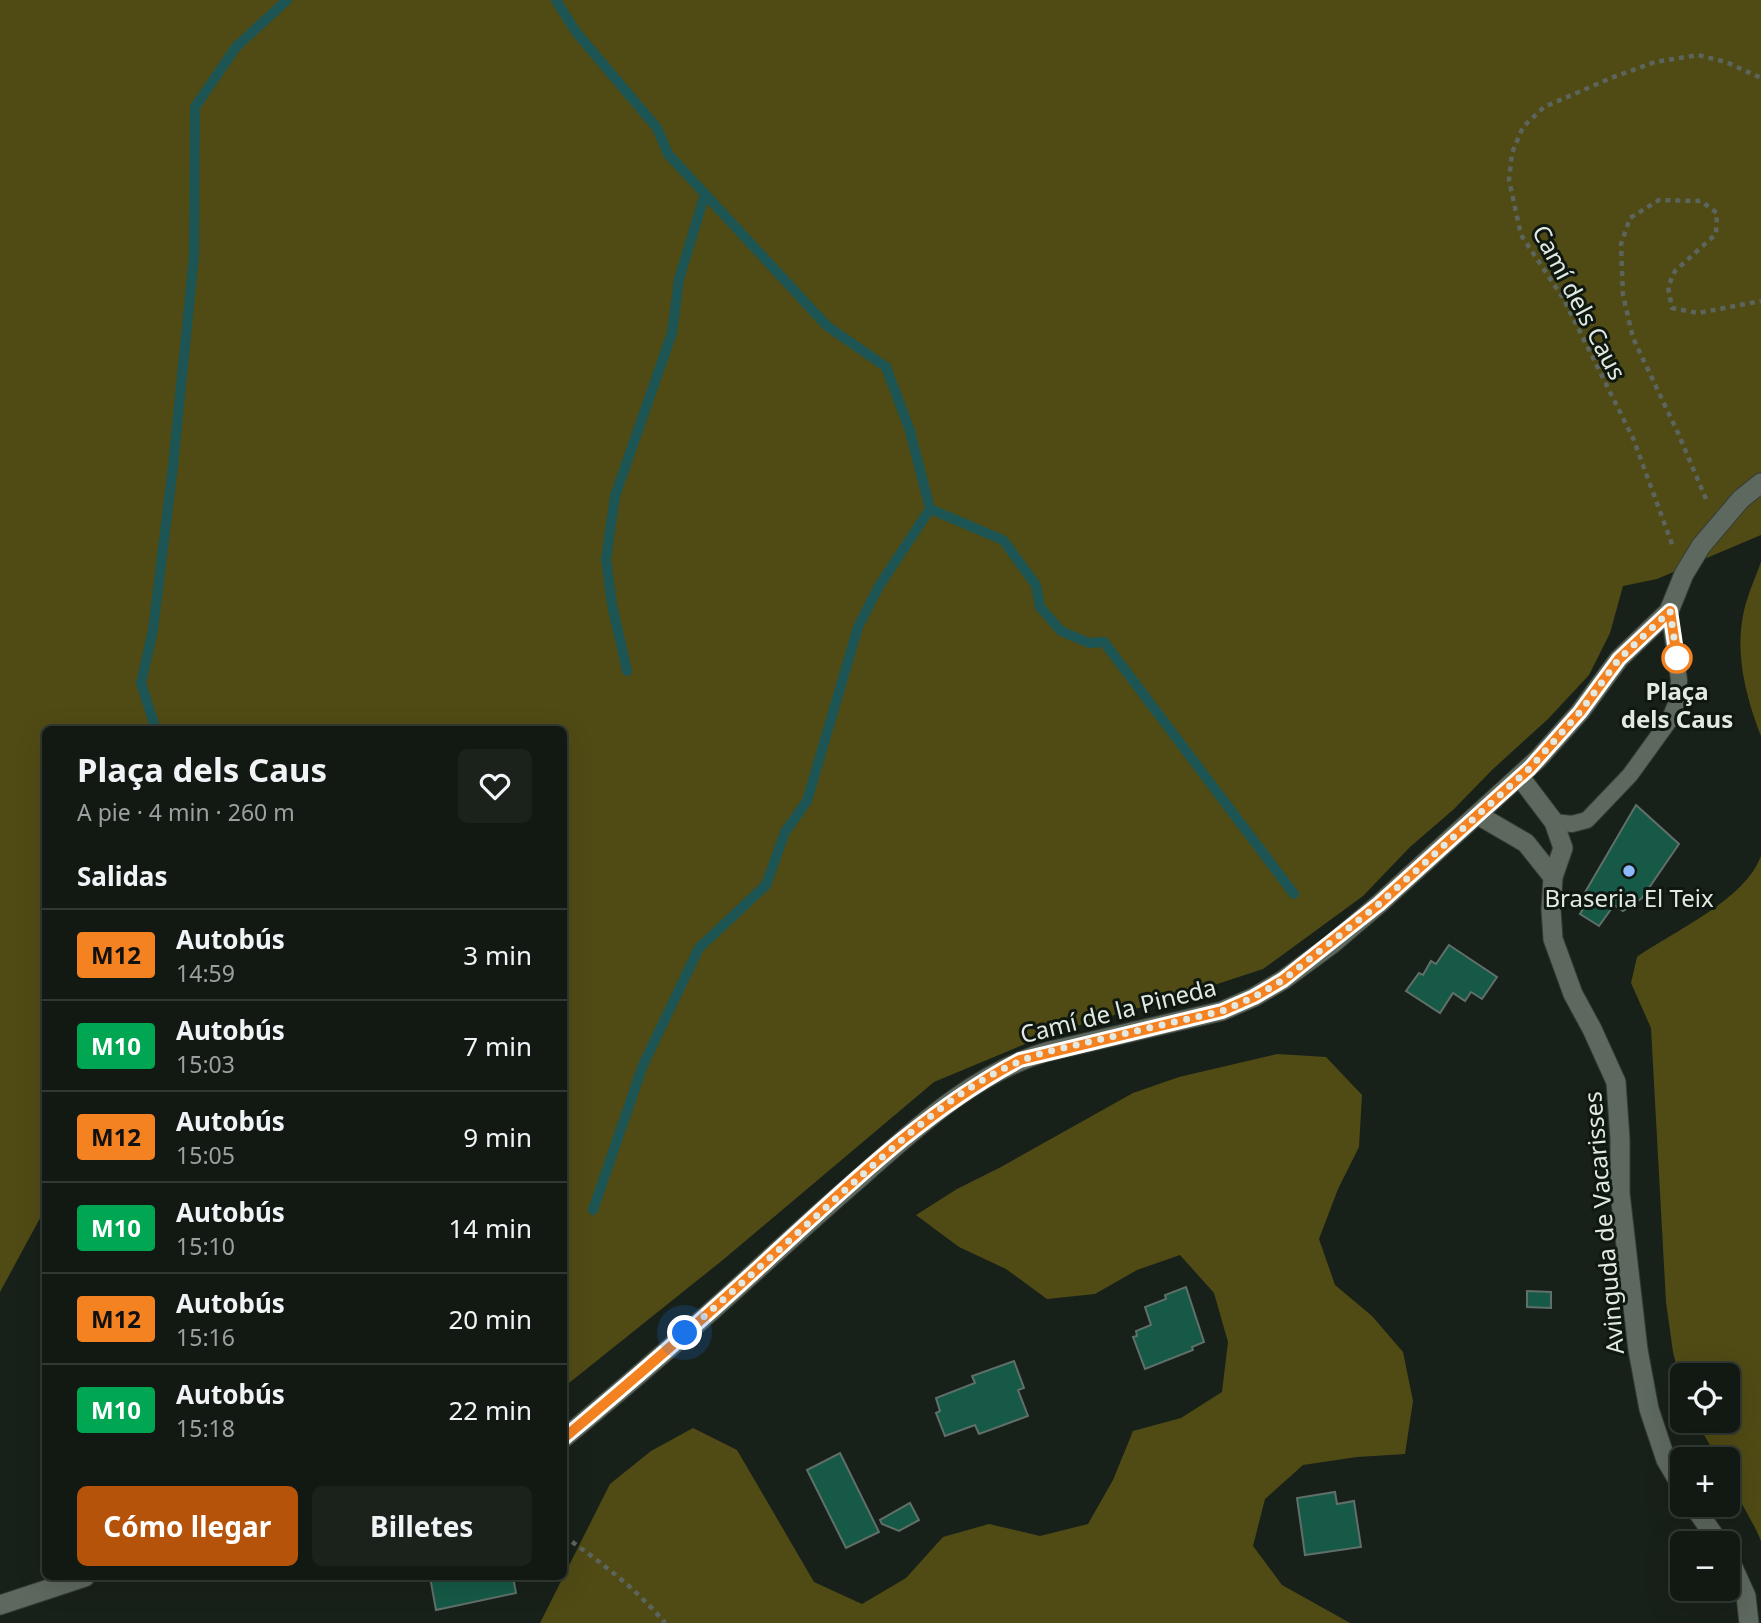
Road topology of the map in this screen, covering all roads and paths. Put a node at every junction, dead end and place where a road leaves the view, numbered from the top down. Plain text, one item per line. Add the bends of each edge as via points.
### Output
1 (1761, 78) edge
2 (1761, 301) edge
3 (1761, 483) edge
4 (1716, 526) junction
5 (1684, 574) junction
6 (1670, 611) junction
7 (1520, 777) junction
8 (1471, 821) junction
9 (1553, 822) junction
10 (1553, 877) junction
11 (567, 1435) edge
12 (1670, 1467) edge
13 (567, 1538) edge
14 (76, 1580) edge
15 (1740, 1582) edge
16 (0, 1605) edge
17 (665, 1623) edge
18 (1749, 1623) edge

1 - 5 path, Camí dels Caus via 1698,55 1655,62 1544,107 1524,127 1512,153 1509,180 1521,235 1563,298 1633,438
2 - 4 path via 1698,313 1672,309 1668,287 1675,271 1716,234 1717,213 1701,201 1659,200 1630,218 1621,244 1623,295 1633,338
3 - 4 street
4 - 5 street
5 - 6 street
6 - 7 street via 1619,659 1567,727
6 - 9 lane via 1679,680 1678,699 1669,721 1630,775 1587,820
7 - 8 street
7 - 9 street, Avinguda de Vacarisses
8 - 10 street via 1526,843
8 - 11 street, Camí de la Pineda via 1332,943 1254,997 1194,1019 1020,1060 941,1109
9 - 10 street, Avinguda de Vacarisses via 1563,848
10 - 12 street, Avinguda de Vacarisses via 1553,939 1573,994 1616,1082 1620,1193 1638,1350 1649,1409
13 - 17 path via 605,1564
14 - 16 street
15 - 18 street

